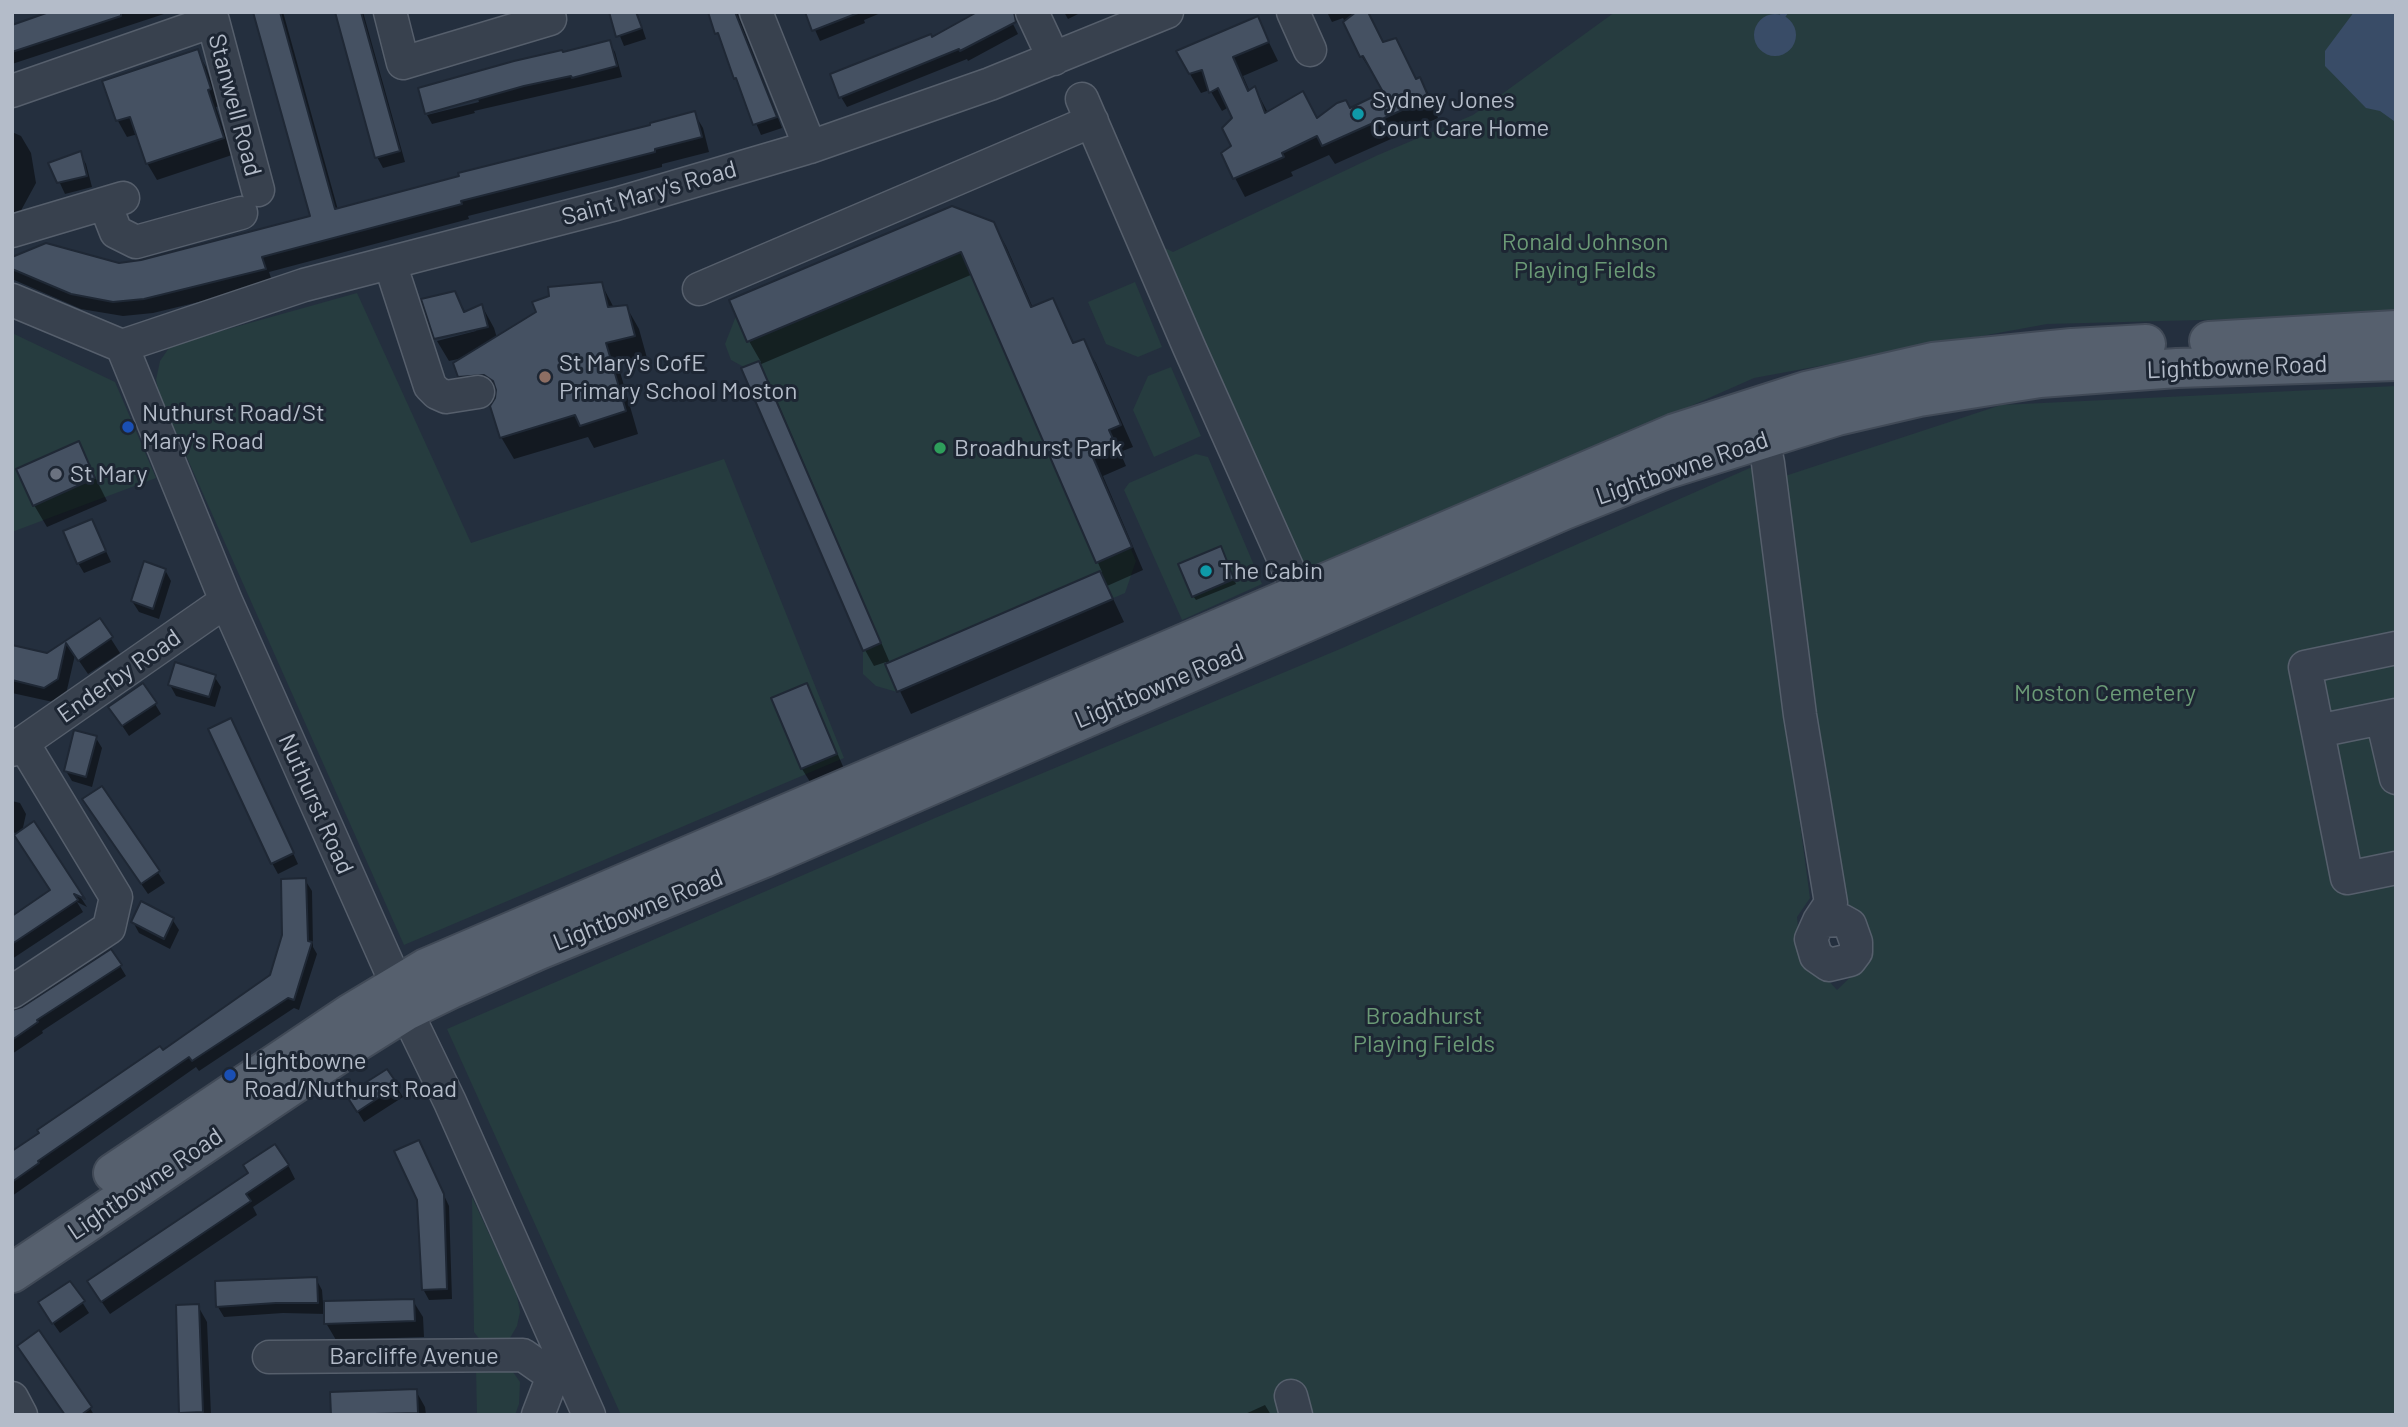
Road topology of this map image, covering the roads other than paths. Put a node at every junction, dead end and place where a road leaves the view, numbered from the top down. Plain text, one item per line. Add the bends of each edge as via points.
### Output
1 (390, 12) edge
2 (756, 12) edge
3 (1032, 12) edge
4 (1167, 12) edge
5 (1293, 12) edge
6 (211, 17) edge
7 (550, 19) dead end
8 (1310, 50) dead end
9 (1054, 59) junction
10 (12, 91) edge
11 (810, 147) junction
12 (12, 231) edge
13 (390, 263) junction
14 (699, 289) dead end
15 (12, 300) edge
16 (2396, 330) edge
17 (122, 346) junction
18 (2396, 361) edge
19 (1917, 382) junction
20 (478, 392) dead end
21 (1759, 423) junction
22 (226, 601) junction
23 (1305, 608) junction
24 (2396, 648) edge
25 (2389, 716) edge
26 (2318, 731) junction
27 (16, 746) edge
28 (2396, 778) edge
29 (2396, 867) edge
30 (1830, 915) dead end
31 (12, 992) edge
32 (401, 998) junction
33 (12, 1241) edge
34 (12, 1273) edge
35 (269, 1357) dead end
36 (560, 1371) junction
37 (12, 1398) edge
38 (21, 1415) edge
39 (538, 1415) edge
40 (589, 1415) edge

1 - 7 street via 403,63
2 - 11 street
3 - 9 street
4 - 9 street, Saint Mary's Road
5 - 8 street
6 - 10 street
6 - 12 street, Stanwell Road via 250,201 136,242 116,233 114,201
9 - 11 street, Saint Mary's Road
11 - 13 street, Saint Mary's Road
13 - 17 street, Saint Mary's Road via 304,285
13 - 20 street via 430,386 446,397
14 - 23 street via 1087,110
15 - 17 street
16 - 19 main road, Lightbowne Road via 2072,348 1933,362
17 - 22 street, Nuthurst Road
18 - 19 main road, Lightbowne Road
19 - 21 main road, Lightbowne Road via 1806,391
21 - 23 main road, Lightbowne Road via 1675,433
21 - 30 street
22 - 27 street, Enderby Road
22 - 32 street, Nuthurst Road
23 - 32 main road, Lightbowne Road via 1169,648 648,872 426,968
24 - 26 street via 2305,667
25 - 26 street
25 - 28 street
26 - 29 street via 2347,878
27 - 31 street via 116,897 109,928
32 - 33 main road, Lightbowne Road via 339,1021
32 - 34 main road, Lightbowne Road via 355,1043
32 - 36 street, Nuthurst Road via 450,1102
35 - 36 street, Barcliffe Avenue via 523,1355
36 - 39 street
36 - 40 street, Nuthurst Road
37 - 38 street

